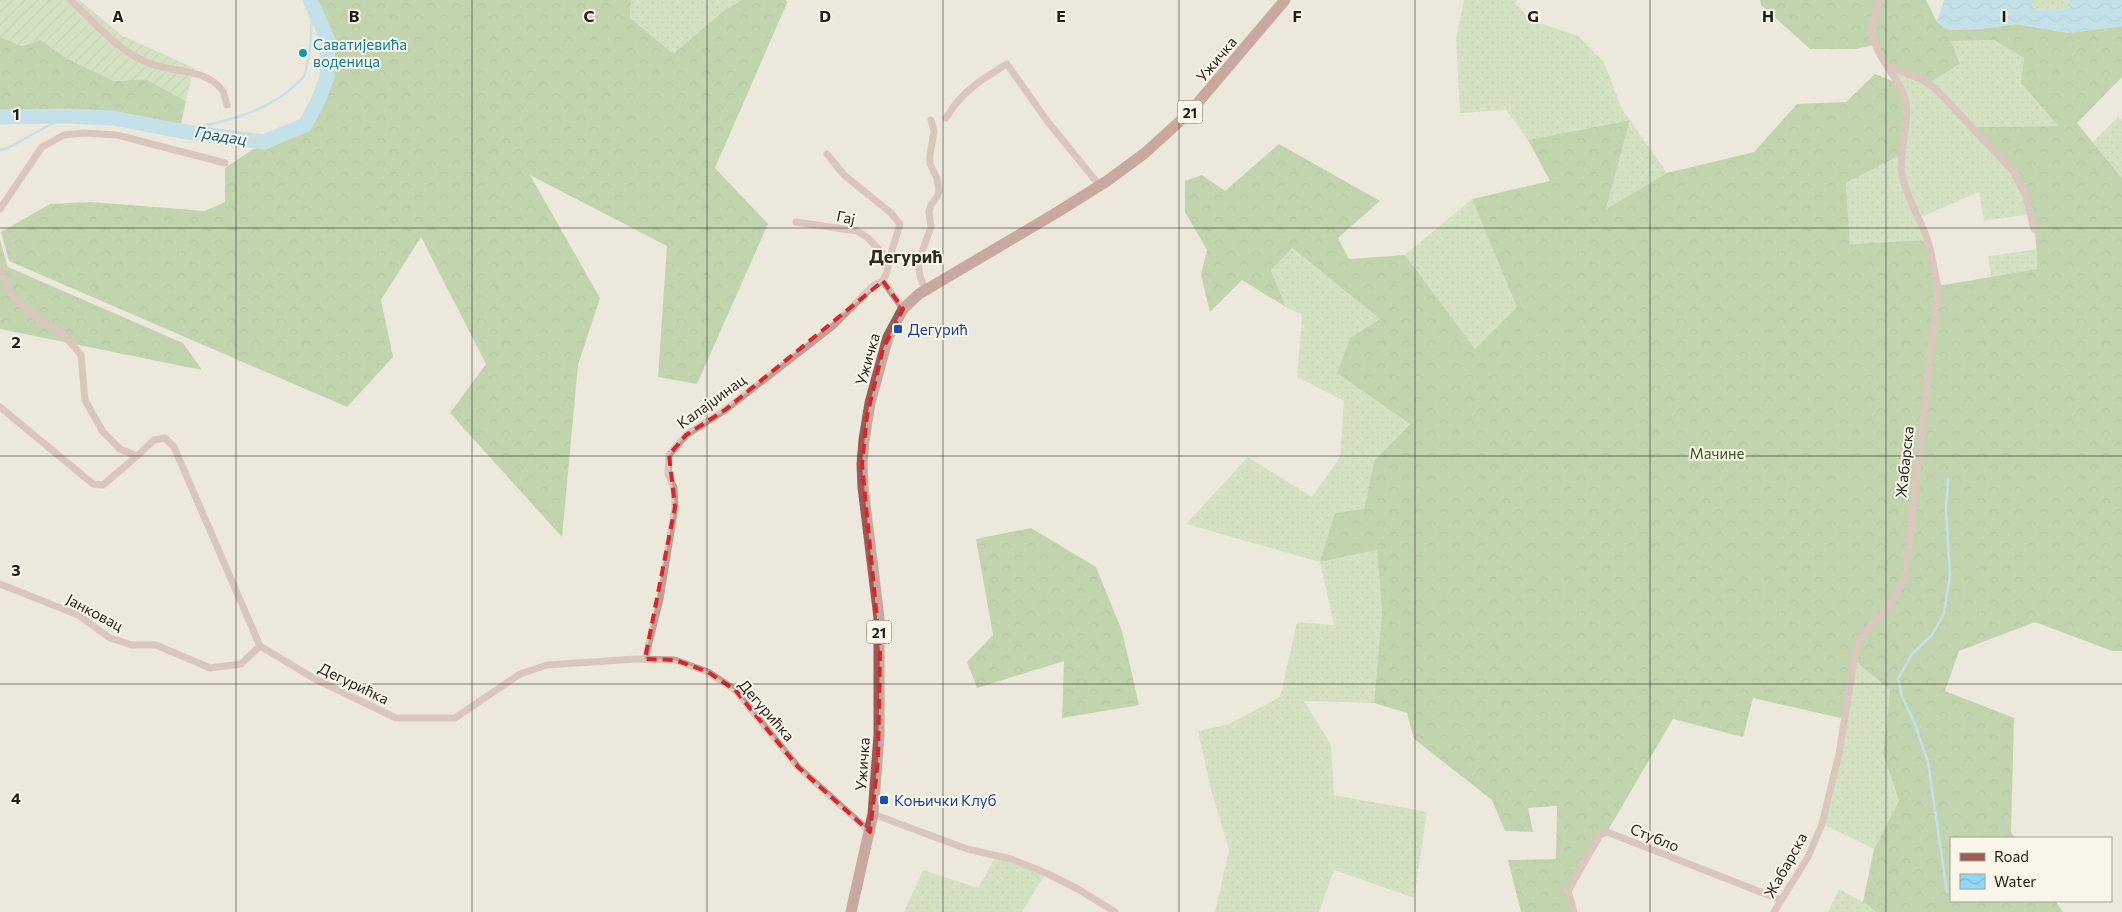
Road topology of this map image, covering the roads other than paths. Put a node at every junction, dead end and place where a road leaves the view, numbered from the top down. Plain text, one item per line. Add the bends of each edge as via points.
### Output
1 (70, 0) edge
2 (1285, 0) edge
3 (1880, 0) edge
4 (1890, 67) junction
5 (226, 105) dead end
6 (946, 118) dead end
7 (931, 120) dead end
8 (827, 154) dead end
9 (225, 163) dead end
10 (1100, 186) junction
11 (0, 209) edge
12 (796, 222) dead end
13 (2034, 230) dead end
14 (889, 260) junction
15 (0, 269) edge
16 (883, 281) junction
17 (925, 290) junction
18 (903, 309) junction
19 (0, 407) edge
20 (138, 456) junction
21 (0, 584) edge
22 (260, 646) junction
23 (645, 659) junction
24 (873, 814) junction
25 (870, 832) junction
26 (1781, 900) junction
27 (851, 912) edge
28 (1115, 912) edge
29 (1574, 912) edge
30 (1774, 912) edge

1 - 5 street via 106,36 130,53 150,63 209,79 222,91
2 - 10 main road, Ужичка / 21 via 1177,126
3 - 4 street, Жабарска via 1873,30 1875,45
4 - 13 street via 1921,79 1936,89 2013,171 2026,196
4 - 26 street, Жабарска via 1904,98 1907,116 1901,155 1902,176 1928,240 1938,286 1905,578 1887,609 1862,634 1822,824 1808,857
6 - 10 street via 967,90 1007,64 1048,122
7 - 17 street via 934,131 930,164 938,178 939,191 931,205 931,227 918,263
8 - 14 street via 844,174 891,212 900,224
9 - 11 street via 117,135 64,135 42,147
10 - 17 main road, Ужичка / 21
12 - 14 street, Гај via 857,231
14 - 16 street
15 - 20 street via 12,296 34,316 64,335 80,355 85,400 103,432 120,449
16 - 18 street
16 - 23 street, Калајџинац via 874,285 833,326 733,404 686,435 669,455 668,474 674,488 675,507 660,599
17 - 18 main road, Ужичка / 21
18 - 24 main road, Ужичка / 21 via 884,348 867,416 863,451 863,482 878,599 878,760
19 - 20 street via 93,484 103,485
20 - 22 street via 154,440 165,438 174,447
21 - 22 street, Јанковац via 78,615 110,638 132,645 156,645 210,668 241,664
22 - 23 street, Дегурићка via 315,679 396,718 455,718 520,674 547,665
23 - 25 street, Дегурићка via 675,660 708,672 735,690 798,767
24 - 25 main road, Ужичка / 21
24 - 28 street via 967,849 1011,859 1046,873
25 - 27 main road, Ужичка / 21
26 - 29 street, Стубло via 1607,832 1600,834 1568,891
26 - 30 street, Жабарска

